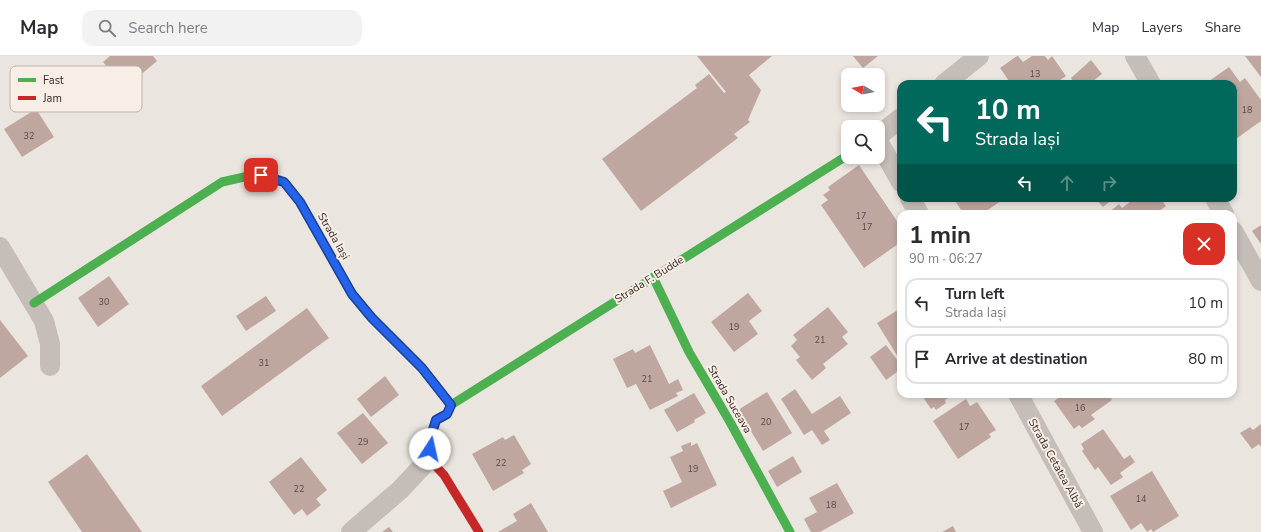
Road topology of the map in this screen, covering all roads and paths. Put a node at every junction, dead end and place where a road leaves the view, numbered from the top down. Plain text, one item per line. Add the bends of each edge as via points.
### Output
1 (979, 56) edge
2 (1135, 56) edge
3 (949, 80) edge
4 (1149, 80) edge
5 (897, 121) edge
6 (885, 131) edge
7 (885, 153) edge
8 (841, 159) edge
9 (897, 175) edge
10 (1237, 238) edge
11 (0, 247) edge
12 (653, 277) junction
13 (1261, 281) edge
14 (34, 303) junction
15 (50, 366) dead end
16 (1020, 398) edge
17 (451, 405) junction
18 (429, 459) junction
19 (351, 532) edge
20 (480, 532) edge
21 (790, 532) edge
22 (1093, 532) edge

1 - 3 street
2 - 4 street
5 - 6 street
7 - 9 street
8 - 12 street, Strada F. Budde
10 - 13 street
11 - 14 street
12 - 17 street, Strada F. Budde
12 - 21 street, Strada Suceava via 689,352
14 - 15 street via 44,321 50,344
14 - 17 street, Strada Iași via 222,182 261,175 284,182 300,202 352,294 422,368
16 - 22 street, Strada Cetatea Albă
17 - 18 street via 447,414 436,420 431,436
18 - 19 street via 400,490
18 - 20 street via 444,475

